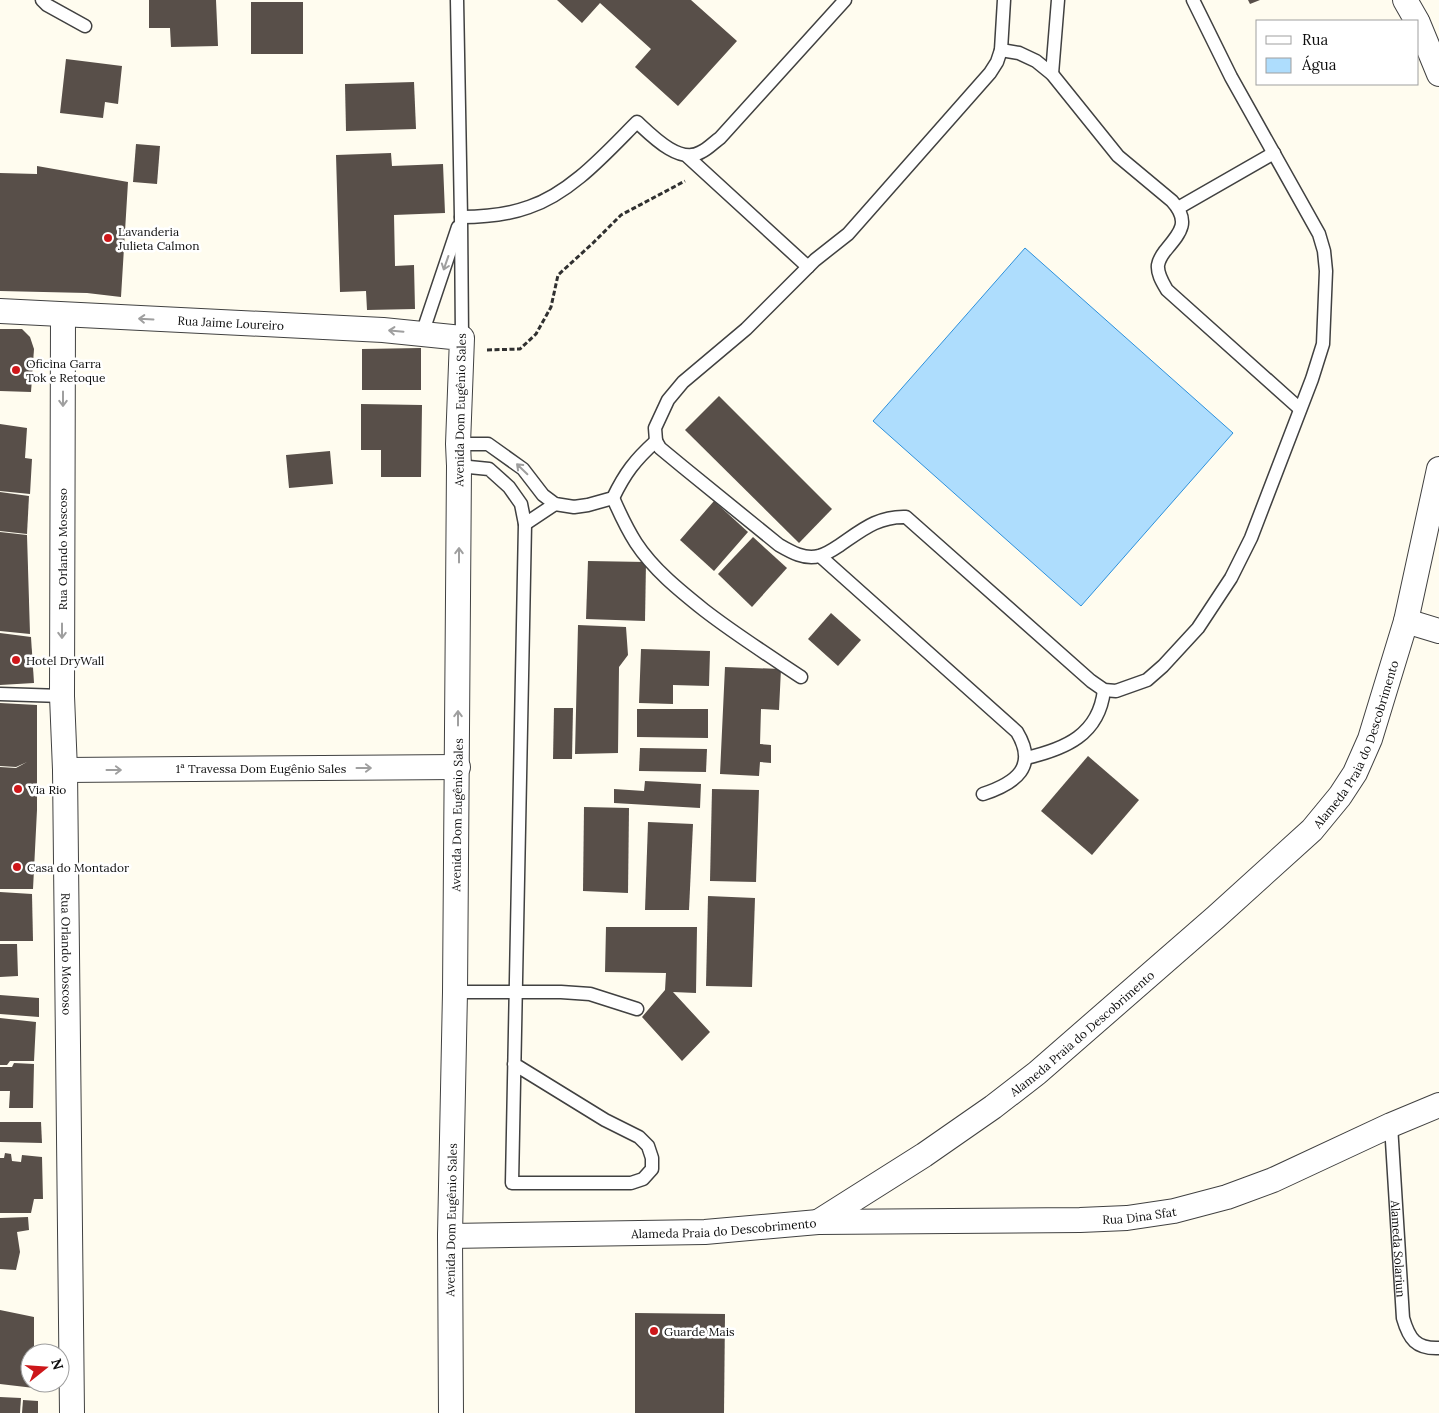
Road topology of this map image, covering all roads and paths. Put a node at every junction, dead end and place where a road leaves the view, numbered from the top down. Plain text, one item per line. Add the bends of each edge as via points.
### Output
1 (42, 0) edge
2 (457, 0) edge
3 (845, 0) edge
4 (1004, 0) edge
5 (1058, 0) edge
6 (1193, 0) edge
7 (1405, 0) edge
8 (1416, 20) edge
9 (85, 26) dead end
10 (1419, 27) edge
11 (1001, 50) junction
12 (1052, 74) junction
13 (1439, 74) edge
14 (1274, 153) junction
15 (688, 157) junction
16 (709, 176) junction
17 (1178, 208) junction
18 (462, 217) junction
19 (808, 267) junction
20 (0, 311) edge
21 (63, 315) junction
22 (422, 334) junction
23 (462, 344) junction
24 (1300, 409) junction
25 (656, 441) junction
26 (459, 455) junction
27 (1439, 470) edge
28 (614, 498) junction
29 (555, 504) junction
30 (525, 524) junction
31 (820, 556) junction
32 (1406, 621) junction
33 (1439, 631) edge
34 (802, 677) dead end
35 (1104, 690) junction
36 (0, 694) edge
37 (62, 696) junction
38 (1026, 758) junction
39 (458, 767) junction
40 (65, 770) junction
41 (983, 794) dead end
42 (455, 992) junction
43 (516, 992) junction
44 (637, 1009) dead end
45 (514, 1064) junction
46 (1439, 1105) edge
47 (1391, 1125) junction
48 (818, 1222) junction
49 (450, 1236) junction
50 (1439, 1348) edge
51 (72, 1413) edge
52 (451, 1413) edge

1 - 9 lane
2 - 18 lane, Avenida Dom Eugênio Sales
3 - 15 lane via 720,138 700,153
4 - 11 lane
5 - 12 lane
6 - 14 lane
7 - 8 street
10 - 13 street
11 - 12 lane via 1019,53
11 - 19 lane via 990,72 848,234
12 - 17 lane via 1118,156
14 - 17 lane
14 - 24 lane via 1319,234 1324,251 1323,344
15 - 16 lane
15 - 18 lane via 659,142 637,122 590,167 550,198 508,213
16 - 19 lane
16 - 23 path via 700,184 686,180 621,215 558,275 551,307 536,334 520,349
17 - 24 lane via 1182,226 1158,264 1162,282 1167,290
18 -> 22 lane, Avenida Dom Eugênio Sales
18 - 23 lane, Avenida Dom Eugênio Sales
19 - 25 lane via 746,329 683,382 668,400 655,428
20 - 21 street, Rua Jaime Loureiro
22 -> 21 street, Rua Jaime Loureiro
21 -> 37 street, Rua Orlando Moscoso
22 - 23 street, Rua Jaime Loureiro
23 - 26 street, Avenida Dom Eugênio Sales
24 - 35 lane via 1251,538 1231,578 1198,628 1147,680 1116,691
25 - 28 lane via 625,475
25 - 31 lane via 660,448 779,545 794,554
29 -> 26 lane via 543,495 523,469 488,444
26 - 30 lane via 489,469 509,487 521,504
39 -> 26 street, Avenida Dom Eugênio Sales
27 - 32 street, Alameda Praia do Descobrimento
28 - 29 lane via 574,507
28 - 34 lane via 636,544 676,587 734,632
29 - 30 lane
30 - 43 lane
31 - 35 lane via 879,520 906,517
31 - 38 lane via 1017,732 1024,744
32 - 33 street
32 - 48 street, Alameda Praia do Descobrimento via 1370,739 1355,773 1312,830 1116,1005 994,1107
35 - 38 lane via 1098,716 1089,728 1060,747
36 - 37 lane
37 - 40 street, Rua Orlando Moscoso
38 - 41 lane via 1022,770 1010,781
40 -> 39 street, 1ª Travessa Dom Eugênio Sales
39 - 42 street, Avenida Dom Eugênio Sales
40 - 51 street, Rua Orlando Moscoso
42 - 43 lane
42 - 49 street, Avenida Dom Eugênio Sales
43 - 44 lane via 590,994
43 - 45 lane
45 - 45 lane via 512,1183 631,1183 644,1179 652,1169 652,1158 648,1146 639,1137
46 - 47 street, Rua Dina Sfat
47 - 48 street, Rua Dina Sfat via 1273,1180 1174,1211 1080,1220
47 - 50 lane, Alameda Solariun via 1403,1318 1406,1330 1416,1343
48 - 49 street, Alameda Praia do Descobrimento via 705,1232
49 - 52 street, Avenida Dom Eugênio Sales

